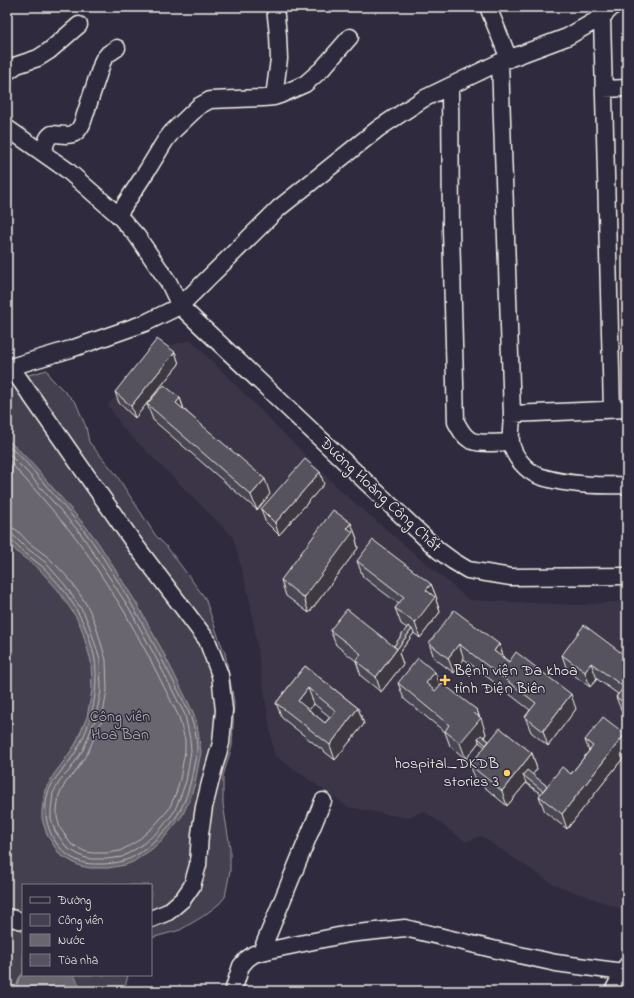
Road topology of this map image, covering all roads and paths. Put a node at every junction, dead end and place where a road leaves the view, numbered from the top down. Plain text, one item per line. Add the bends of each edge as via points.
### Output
1 (275, 7) edge
2 (488, 7) edge
3 (607, 12) edge
4 (79, 25) dead end
5 (350, 37) dead end
6 (117, 48) dead end
7 (504, 61) junction
8 (7, 72) edge
9 (450, 86) junction
10 (627, 88) edge
11 (604, 89) junction
12 (274, 97) junction
13 (7, 128) edge
14 (43, 153) junction
15 (118, 215) junction
16 (180, 306) junction
17 (9, 367) edge
18 (619, 410) edge
19 (512, 414) junction
20 (511, 442) junction
21 (627, 485) edge
22 (627, 576) edge
23 (323, 801) dead end
24 (7, 917) edge
25 (152, 919) edge
26 (22, 921) edge
27 (261, 952) junction
28 (625, 968) edge
29 (233, 991) edge
30 (613, 991) edge

1 - 12 street via 279,59
2 - 7 street
3 - 7 street via 567,37
3 - 11 street
4 - 8 street via 49,51
5 - 12 street via 322,70 305,84
6 - 14 street via 103,60 79,129 72,134 52,134
7 - 9 street
7 - 19 street
9 - 16 street via 423,99 379,128 279,208
9 - 20 street via 456,422 461,432 470,440 482,443
10 - 11 street
11 - 18 street
12 - 15 street via 210,100 198,106 165,141
13 - 14 street
14 - 15 street via 68,170
15 - 16 street via 137,236 169,283
16 - 17 street via 145,323 71,350
16 - 22 street, Đường Hoàng Công Chất via 438,550 453,561 468,570 511,577
17 - 25 street via 136,546 207,640 220,675 224,710 221,743 204,807 198,866 192,886 183,899 168,912
18 - 19 street
19 - 20 street
20 - 21 street via 520,462 538,476 566,483
23 - 27 street
24 - 26 street
27 - 28 street via 348,934 405,928 556,963
27 - 29 street via 254,954 241,966
28 - 30 street

